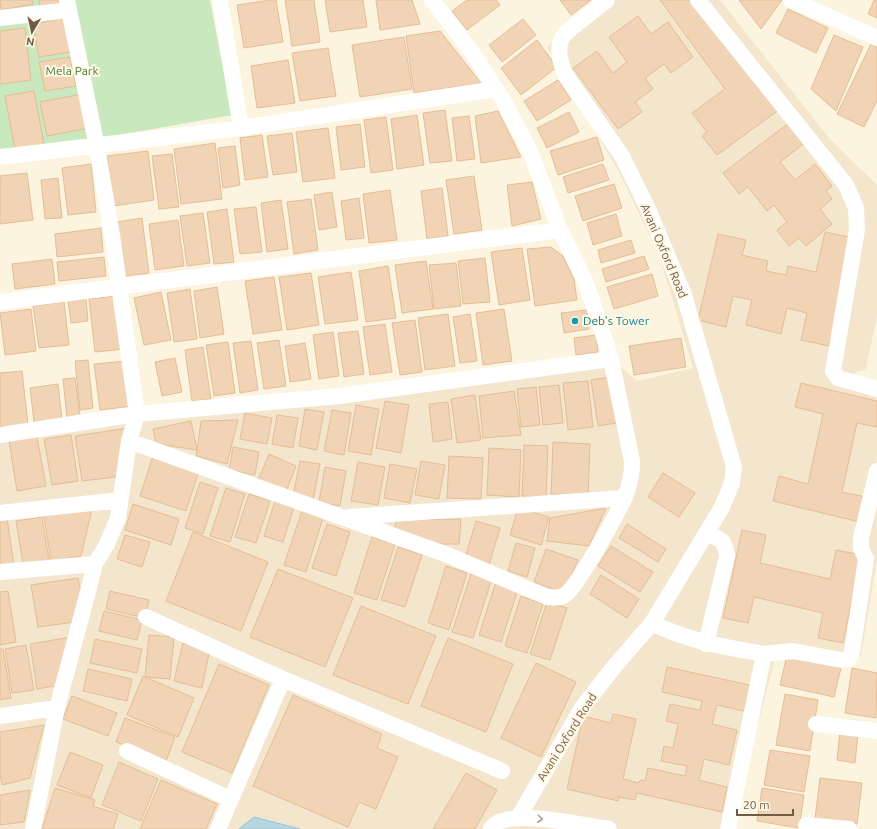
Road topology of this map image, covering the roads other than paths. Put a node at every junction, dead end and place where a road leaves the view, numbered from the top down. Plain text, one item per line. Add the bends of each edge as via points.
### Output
1 (220, 0) edge
2 (432, 0) edge
3 (607, 0) edge
4 (698, 0) edge
5 (791, 0) edge
6 (68, 5) edge
7 (0, 18) edge
8 (877, 38) edge
9 (495, 89) junction
10 (241, 128) junction
11 (97, 147) junction
12 (0, 157) edge
13 (560, 230) junction
14 (120, 287) junction
15 (0, 302) edge
16 (611, 359) junction
17 (877, 388) edge
18 (137, 414) junction
19 (0, 435) edge
20 (129, 440) junction
21 (877, 471) edge
22 (624, 498) junction
23 (120, 500) junction
24 (0, 513) edge
25 (342, 518) junction
26 (707, 533) junction
27 (95, 564) junction
28 (0, 572) edge
29 (146, 617) dead end
30 (652, 623) junction
31 (706, 644) junction
32 (764, 654) junction
33 (283, 679) junction
34 (56, 708) junction
35 (0, 716) edge
36 (816, 724) dead end
37 (877, 731) edge
38 (127, 751) dead end
39 (502, 771) dead end
40 (230, 799) junction
41 (518, 818) junction
42 (806, 825) dead end
43 (33, 829) edge
44 (218, 829) edge
45 (490, 829) edge
46 (609, 829) edge
47 (728, 829) edge
48 (849, 829) edge

1 - 10 street
2 - 9 street via 474,55
3 - 26 street, Avani Oxford Road via 562,37 559,51 561,63 565,74 622,156 648,209 684,295 734,467 732,483
4 - 17 street via 846,185 856,208 857,230 833,371 838,378
5 - 8 street
6 - 7 street
6 - 11 street
9 - 10 street
9 - 13 street via 530,151
10 - 11 street
11 - 12 street
11 - 14 street
13 - 14 street
13 - 16 street via 586,284
14 - 15 street
14 - 18 street
16 - 18 street via 339,396
16 - 22 street via 632,461 632,473
18 - 19 street
18 - 20 street
20 - 23 street
20 - 25 street
21 - 32 street via 861,538 861,548 866,560 849,658 841,660 793,652
22 - 25 street
22 - 25 street via 579,578 565,595 559,598 547,597 445,554
23 - 24 street
23 - 27 street via 118,518
26 - 30 street, Avani Oxford Road
26 - 31 street via 720,538 726,545 727,556
27 - 28 street
27 - 34 street
29 - 33 street
30 - 31 street via 677,636
30 - 41 street, Avani Oxford Road via 582,708
31 - 32 street
32 - 47 street
33 - 39 street
33 - 40 street
34 - 35 street
34 - 43 street
36 - 37 street
38 - 40 street
40 - 44 street
41 - 45 street via 504,820
41 -> 46 street via 535,818
42 - 48 street

